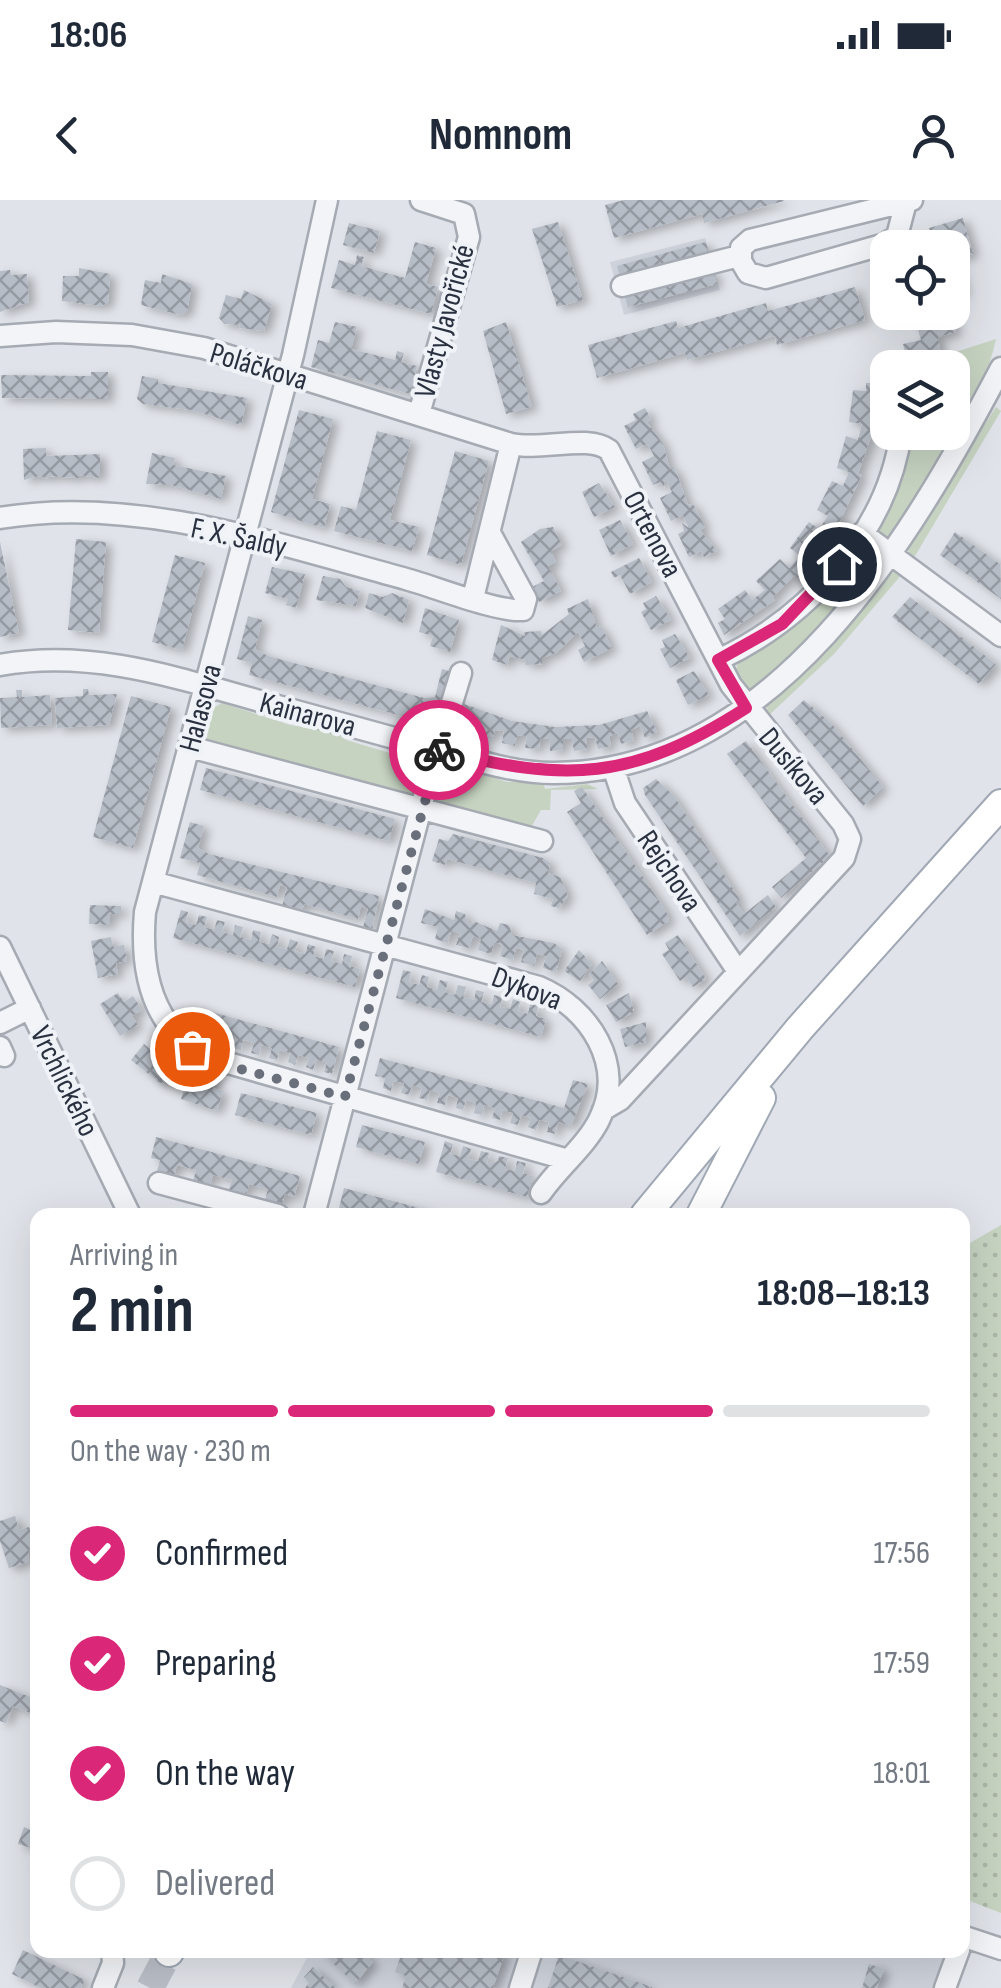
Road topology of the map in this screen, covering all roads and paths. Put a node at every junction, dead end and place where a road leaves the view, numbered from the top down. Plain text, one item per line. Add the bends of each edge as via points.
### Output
1 (327, 200) edge
2 (422, 200) edge
3 (909, 201) edge
4 (740, 256) junction
5 (622, 286) dead end
6 (0, 336) edge
7 (1001, 368) edge
8 (288, 376) junction
9 (418, 414) junction
10 (511, 444) junction
11 (897, 450) edge
12 (0, 518) edge
13 (490, 533) junction
14 (862, 533) junction
15 (246, 538) junction
16 (891, 555) junction
17 (473, 598) junction
18 (1001, 636) edge
19 (718, 660) junction
20 (0, 665) edge
21 (461, 673) dead end
22 (205, 686) junction
23 (746, 708) junction
24 (190, 747) junction
25 (438, 750) junction
26 (613, 767) junction
27 (1001, 804) edge
28 (421, 810) junction
29 (542, 841) dead end
30 (153, 882) junction
31 (880, 936) junction
32 (386, 945) junction
33 (0, 947) edge
34 (737, 970) junction
35 (30, 1008) junction
36 (0, 1023) edge
37 (345, 1097) junction
38 (603, 1110) junction
39 (565, 1158) junction
40 (159, 1183) dead end
41 (541, 1193) dead end
42 (127, 1208) edge
43 (252, 1208) edge
44 (316, 1208) edge
45 (651, 1208) edge
46 (705, 1208) edge
47 (970, 1939) edge
48 (1001, 1949) edge
49 (113, 1958) edge
50 (529, 1958) edge
51 (956, 1958) edge
52 (103, 1988) edge
53 (520, 1988) edge
54 (946, 1988) edge

1 - 8 street, Halasova
2 - 9 street, Vlasty Javořické via 454,208 469,224
3 - 4 street via 750,240
3 - 4 street via 897,236 885,244 766,278 748,273
4 - 5 street
6 - 8 street, Poláčkova via 132,335 204,348
7 - 16 street, Kainarova
8 - 9 street, Poláčkova
8 - 15 street, Halasova
9 - 10 street, Poláčkova
10 - 13 street
10 - 19 street, Ortenova via 549,448 589,440 608,450
11 - 14 street
12 - 15 street, F. X. Šaldy via 108,514
13 - 17 street
13 - 17 street, F. X. Šaldy via 527,605 519,612
14 - 16 street
14 - 19 street via 803,607 760,640
15 - 17 street, F. X. Šaldy
15 - 22 street, Halasova
16 - 18 street
16 - 23 street, Kainarova via 828,630
19 - 23 street, Ortenova
20 - 22 street, Kainarova via 91,660
21 - 25 street
22 - 24 street, Halasova
22 - 25 street, Kainarova
23 - 26 street, Kainarova via 677,746
23 - 34 street, Dusíkova via 850,840 844,858
24 - 28 street, Kainarova
24 - 30 street, Halasova
25 - 26 street, Kainarova via 548,773
25 - 28 street
26 - 34 street, Rejchova via 625,803
27 - 31 main road
28 - 29 street, Kainarova
28 - 32 street
30 - 32 street, Dykova
30 - 37 street, Halasova via 144,923 145,972 158,1010 177,1035 233,1067
31 - 45 main road
31 - 46 main road via 756,1106
32 - 37 street
32 - 38 street, Dykova via 539,987 570,1003 601,1046
33 - 35 street, Vrchlického
34 - 38 street via 620,1100
35 - 36 street
35 - 42 street, Vrchlického
37 - 39 street, Halasova
37 - 44 street
38 - 39 street
39 - 41 street
40 - 43 street
47 - 48 street
49 - 52 street
50 - 53 street
51 - 54 street

